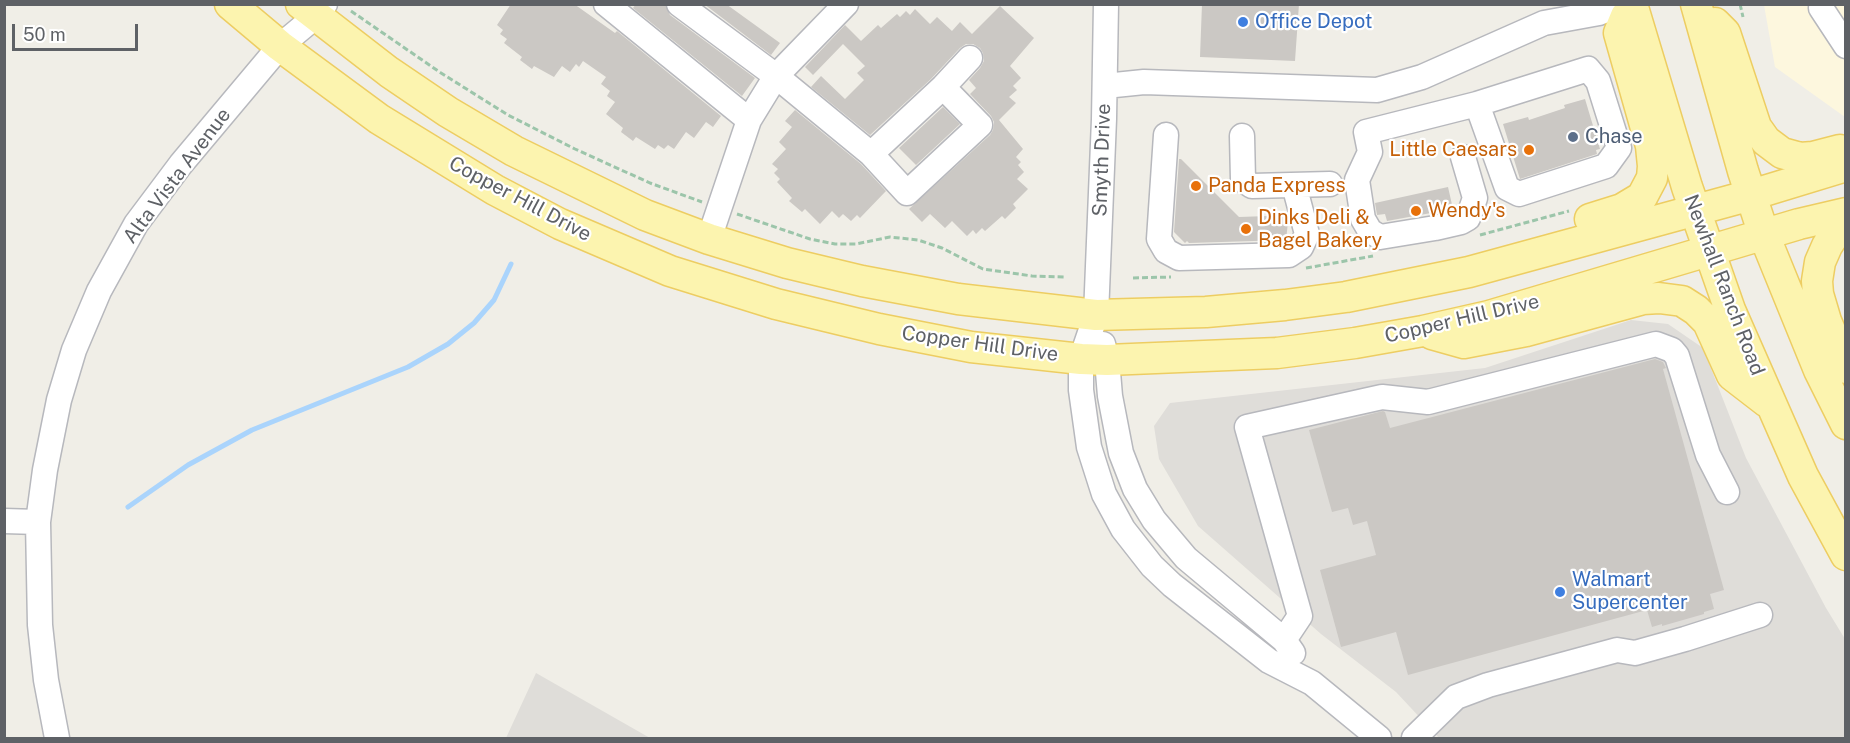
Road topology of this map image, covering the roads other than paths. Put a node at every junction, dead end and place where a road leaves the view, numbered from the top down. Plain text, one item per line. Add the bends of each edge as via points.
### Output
1 (230, 4) edge
2 (679, 4) edge
3 (846, 4) edge
4 (1106, 4) edge
5 (1621, 4) edge
6 (1631, 4) edge
7 (1696, 4) edge
8 (611, 6) edge
9 (316, 7) edge
10 (1821, 8) dead end
11 (280, 46) junction
12 (1845, 46) edge
13 (970, 58) dead end
14 (776, 76) junction
15 (1105, 86) junction
16 (943, 87) junction
17 (1477, 104) junction
18 (749, 120) junction
19 (1166, 135) dead end
20 (1242, 136) dead end
21 (1845, 148) edge
22 (871, 154) junction
23 (1464, 157) dead end
24 (1845, 166) edge
25 (1330, 184) dead end
26 (1294, 185) junction
27 (1751, 195) junction
28 (1695, 209) junction
29 (1845, 213) edge
30 (1845, 224) edge
31 (1764, 235) junction
32 (709, 238) junction
33 (1708, 251) junction
34 (1469, 272) junction
35 (1096, 315) junction
36 (1423, 331) junction
37 (1094, 359) junction
38 (1845, 369) edge
39 (1771, 406) junction
40 (1845, 424) edge
41 (1727, 492) dead end
42 (4, 521) edge
43 (38, 522) junction
44 (1845, 555) edge
45 (1760, 615) dead end
46 (1284, 640) junction
47 (1312, 683) junction
48 (57, 738) edge
49 (1379, 738) edge
50 (1414, 738) edge

1 - 11 main road, Copper Hill Drive
2 - 14 street
3 - 14 street
4 - 15 street, Smyth Drive
5 - 15 street via 1599,13 1544,23 1422,77 1377,90 1144,82
6 - 28 main road, Newhall Ranch Road
6 - 34 main road via 1619,33 1651,146 1652,178 1642,196 1622,209 1508,245
7 - 21 main road via 1725,33 1756,127 1766,141 1782,153 1800,158
7 - 27 main road
8 - 18 street
9 - 11 street, Alta Vista Avenue
9 - 32 main road, Copper Hill Drive via 399,79 514,151 645,215
10 - 12 street
11 - 37 main road, Copper Hill Drive via 379,119 495,190 560,224 670,271 776,304 879,329 971,347
11 - 43 street, Alta Vista Avenue via 136,224 99,291 74,350 59,400
13 - 16 street
14 - 18 street
14 - 22 street
15 - 35 street, Smyth Drive
16 - 22 street
16 - 22 street via 980,125 907,193
17 - 17 street via 1588,69 1598,81 1619,148 1606,166 1519,194 1507,188
17 - 23 street via 1366,132 1370,152 1357,180 1363,219 1370,231 1380,237 1468,218 1475,198
18 - 32 street
19 - 26 street via 1159,239 1166,251 1179,258 1289,255 1301,247 1307,234
20 - 26 street via 1243,180 1252,186
24 - 27 main road, Copper Hill Drive
25 - 26 street
27 - 28 main road, Copper Hill Drive
27 - 31 main road
28 - 33 main road, Newhall Ranch Road
28 - 34 main road, Copper Hill Drive
29 - 31 main road, Copper Hill Drive
30 - 38 main road via 1827,246 1817,281 1826,321
31 - 33 main road, Copper Hill Drive
31 - 40 main road
32 - 35 main road, Copper Hill Drive via 861,281 957,298
33 - 36 main road, Copper Hill Drive
33 - 39 main road, Newhall Ranch Road
34 - 35 main road, Copper Hill Drive via 1346,297 1206,312
35 - 37 street, Smyth Drive
36 - 37 main road, Copper Hill Drive via 1277,353
36 - 39 main road via 1464,343 1526,331 1643,299 1682,301 1708,322 1732,375
37 - 46 street via 1110,396 1121,453 1135,489 1154,520 1186,558
37 - 47 street via 1081,390 1089,447 1104,494 1123,529 1172,585 1269,661
39 - 44 main road, Newhall Ranch Road
41 - 46 street via 1708,455 1677,356 1656,344 1428,402 1382,397 1247,427 1300,616
42 - 43 street
43 - 48 street, Alta Vista Avenue via 40,625
45 - 50 street via 1635,653 1617,650 1488,685 1456,697
46 - 47 street
47 - 49 street

